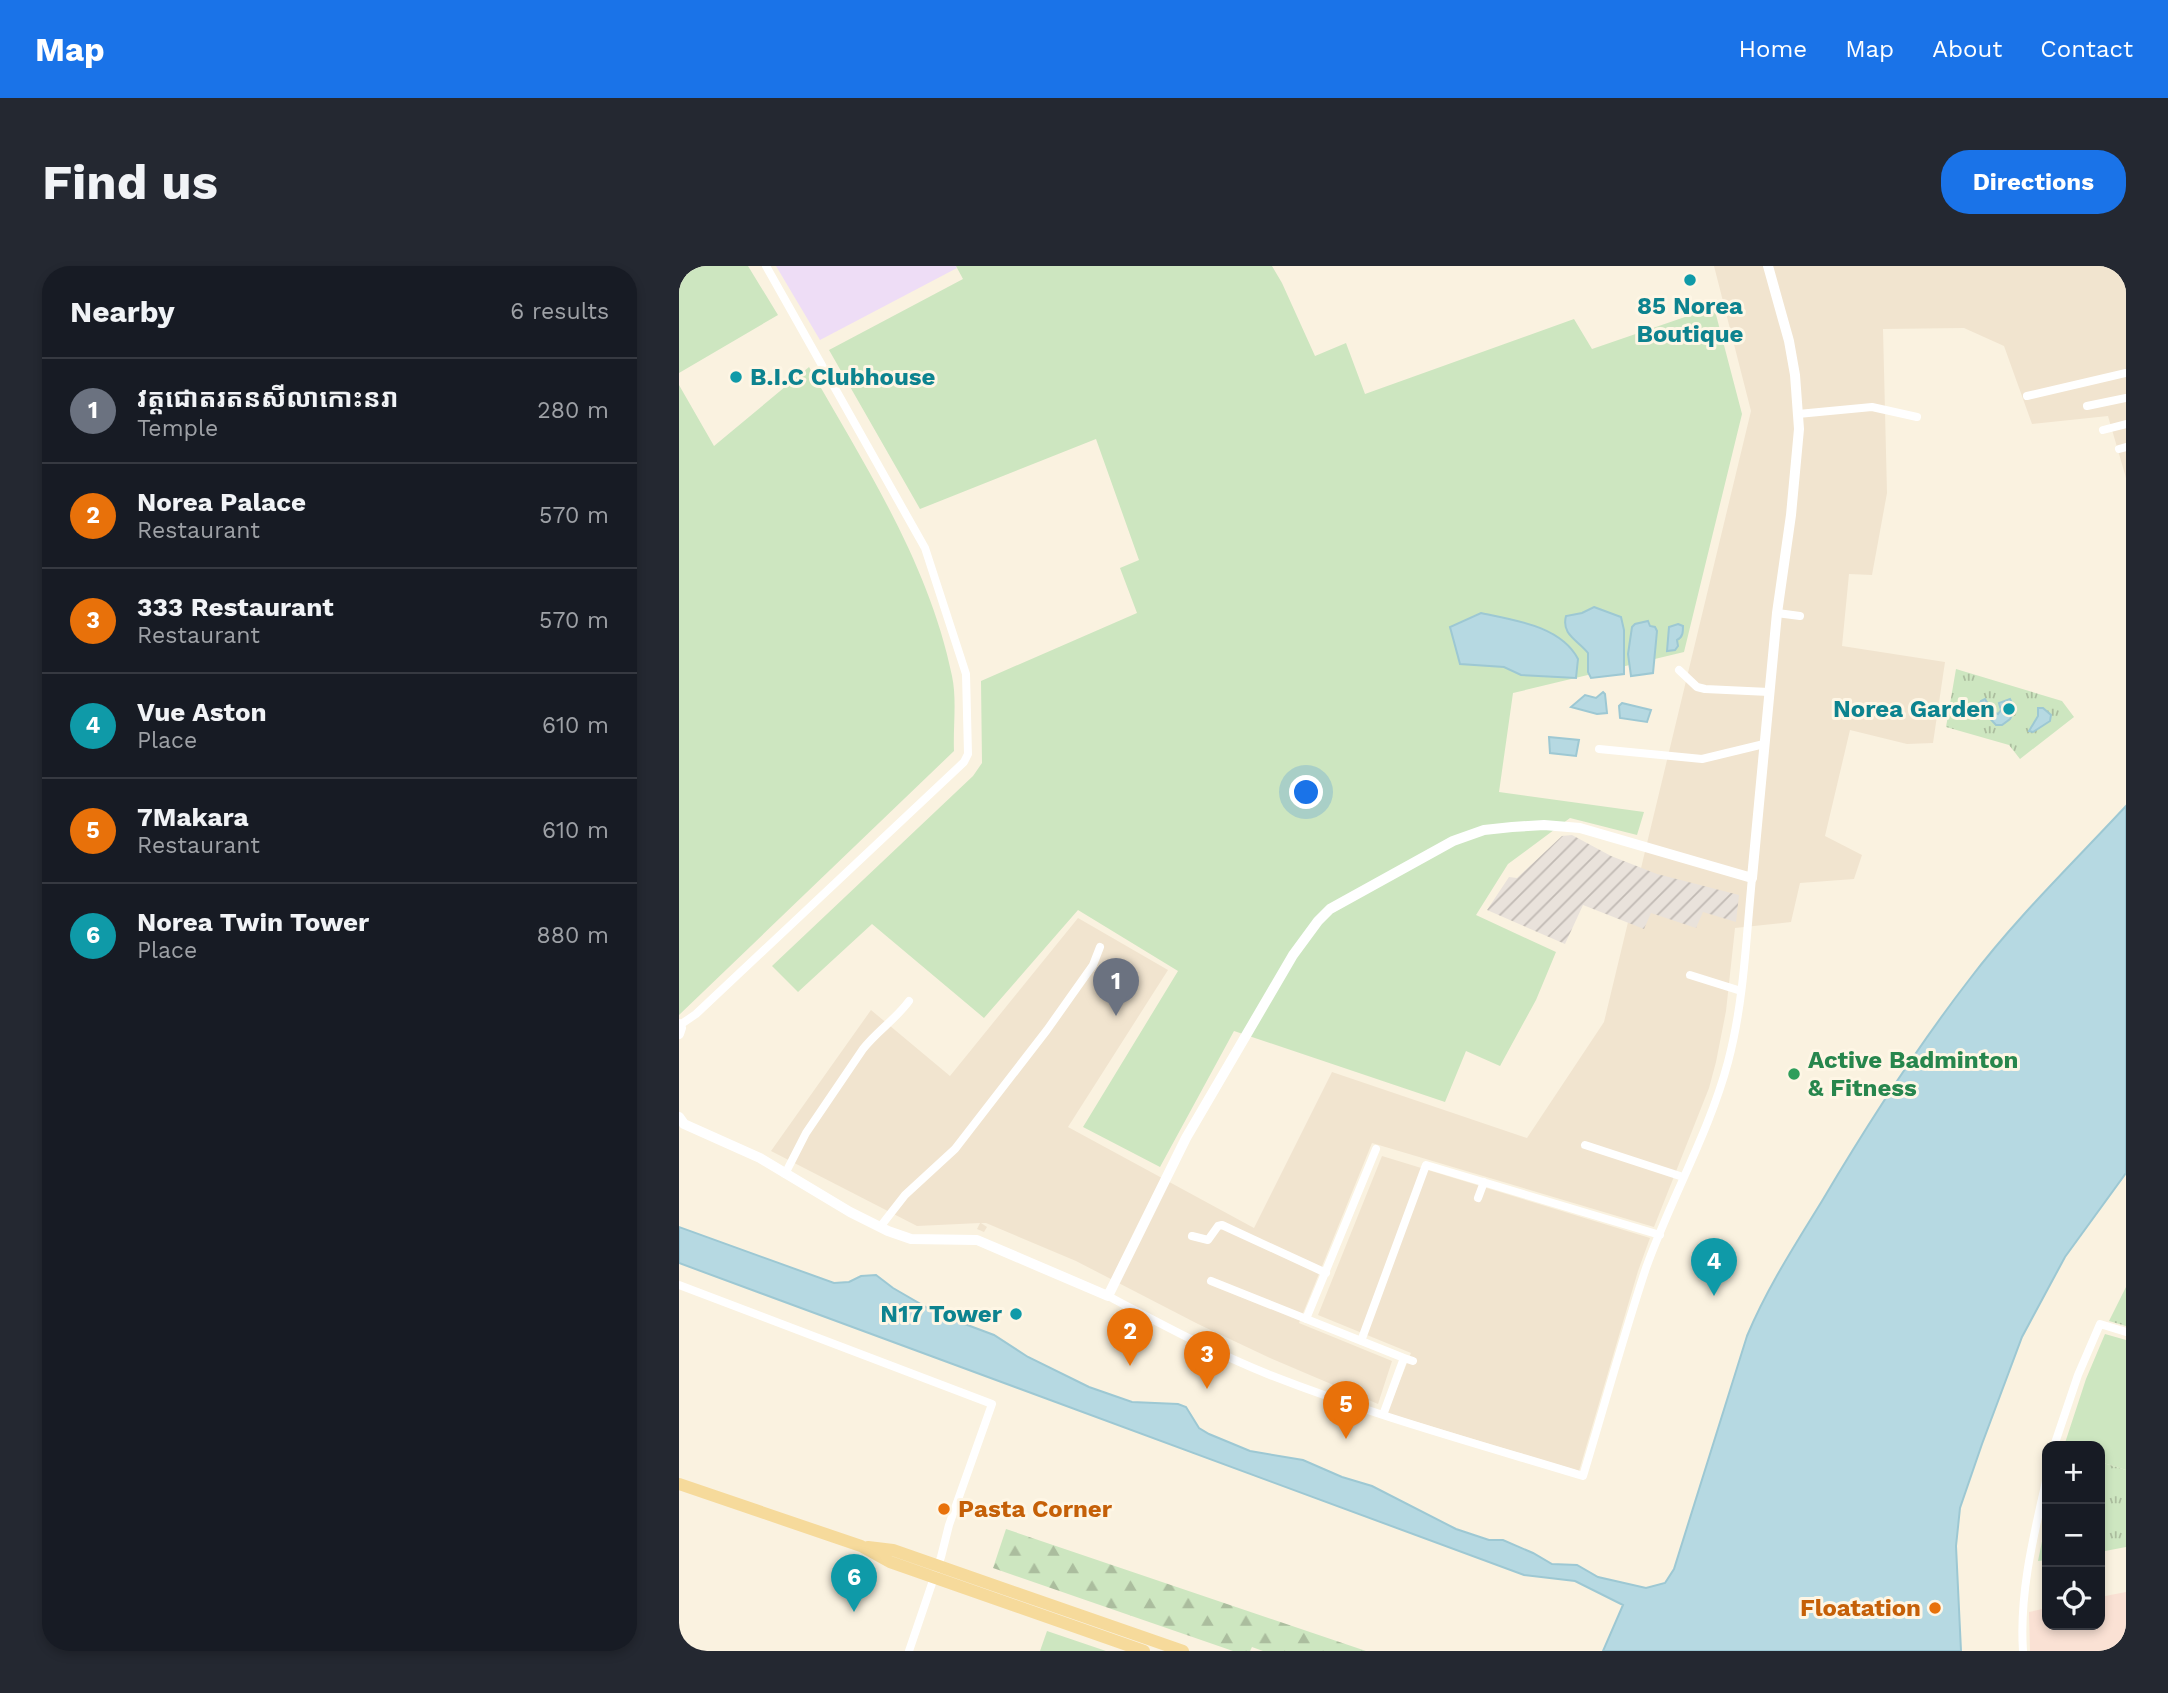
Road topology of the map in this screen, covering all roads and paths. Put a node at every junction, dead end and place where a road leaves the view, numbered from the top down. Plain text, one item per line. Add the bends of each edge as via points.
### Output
1 (766, 266) edge
2 (1768, 266) edge
3 (2126, 373) edge
4 (2027, 396) dead end
5 (2126, 398) edge
6 (2087, 406) dead end
7 (1798, 414) junction
8 (1917, 417) dead end
9 (2126, 424) edge
10 (2103, 430) dead end
11 (1777, 613) junction
12 (1800, 616) dead end
13 (1679, 670) dead end
14 (1769, 692) junction
15 (1764, 744) junction
16 (1599, 749) dead end
17 (1752, 878) junction
18 (1100, 947) dead end
19 (1690, 975) dead end
20 (1741, 991) junction
21 (909, 1001) dead end
22 (679, 1024) edge
23 (679, 1034) edge
24 (679, 1117) edge
25 (1585, 1144) dead end
26 (1376, 1149) dead end
27 (785, 1174) junction
28 (1683, 1177) junction
29 (1484, 1182) junction
30 (1478, 1198) dead end
31 (880, 1227) junction
32 (1660, 1235) junction
33 (1192, 1236) dead end
34 (1325, 1273) junction
35 (1211, 1281) dead end
36 (679, 1285) edge
37 (1108, 1296) junction
38 (1306, 1319) junction
39 (2126, 1332) edge
40 (1361, 1341) junction
41 (1404, 1358) junction
42 (1413, 1361) dead end
43 (1383, 1415) junction
44 (2057, 1441) edge
45 (679, 1484) edge
46 (2042, 1500) edge
47 (936, 1572) junction
48 (909, 1651) edge
49 (1144, 1651) edge
50 (1183, 1651) edge
51 (2023, 1651) edge

1 - 22 street via 925,548 966,674 968,754 696,1014
2 - 7 street via 1789,341
3 - 4 street
5 - 6 street
7 - 8 street via 1871,407
7 - 11 street via 1791,515
9 - 10 street
11 - 12 street
11 - 14 street
13 - 14 street via 1705,689
14 - 15 street
15 - 16 street via 1702,759
15 - 17 street
17 - 20 street
17 - 37 street via 1580,828 1544,825 1484,830 1453,841 1346,898 1318,921 1293,955 1186,1138
18 - 31 street via 1093,965 1000,1093 955,1149 905,1195
19 - 20 street
20 - 28 street via 1720,1088
21 - 27 street via 863,1049 813,1122
22 - 23 street
24 - 27 street via 684,1124
25 - 28 street
26 - 34 street
27 - 31 street
28 - 32 street
29 - 30 street
29 - 32 street
29 - 40 street via 1426,1165
31 - 37 street via 911,1239 977,1240
32 - 43 street via 1583,1476
33 - 34 street via 1207,1240 1222,1225
34 - 38 street
35 - 38 street
36 - 47 street via 992,1404
37 - 43 street via 1249,1366
38 - 40 street
39 - 44 street via 2100,1324
40 - 41 street
41 - 42 street
41 - 43 street
45 - 47 main road via 861,1546 890,1562
46 - 51 street via 2023,1606
47 - 48 street
47 - 49 main road
47 - 50 main road

